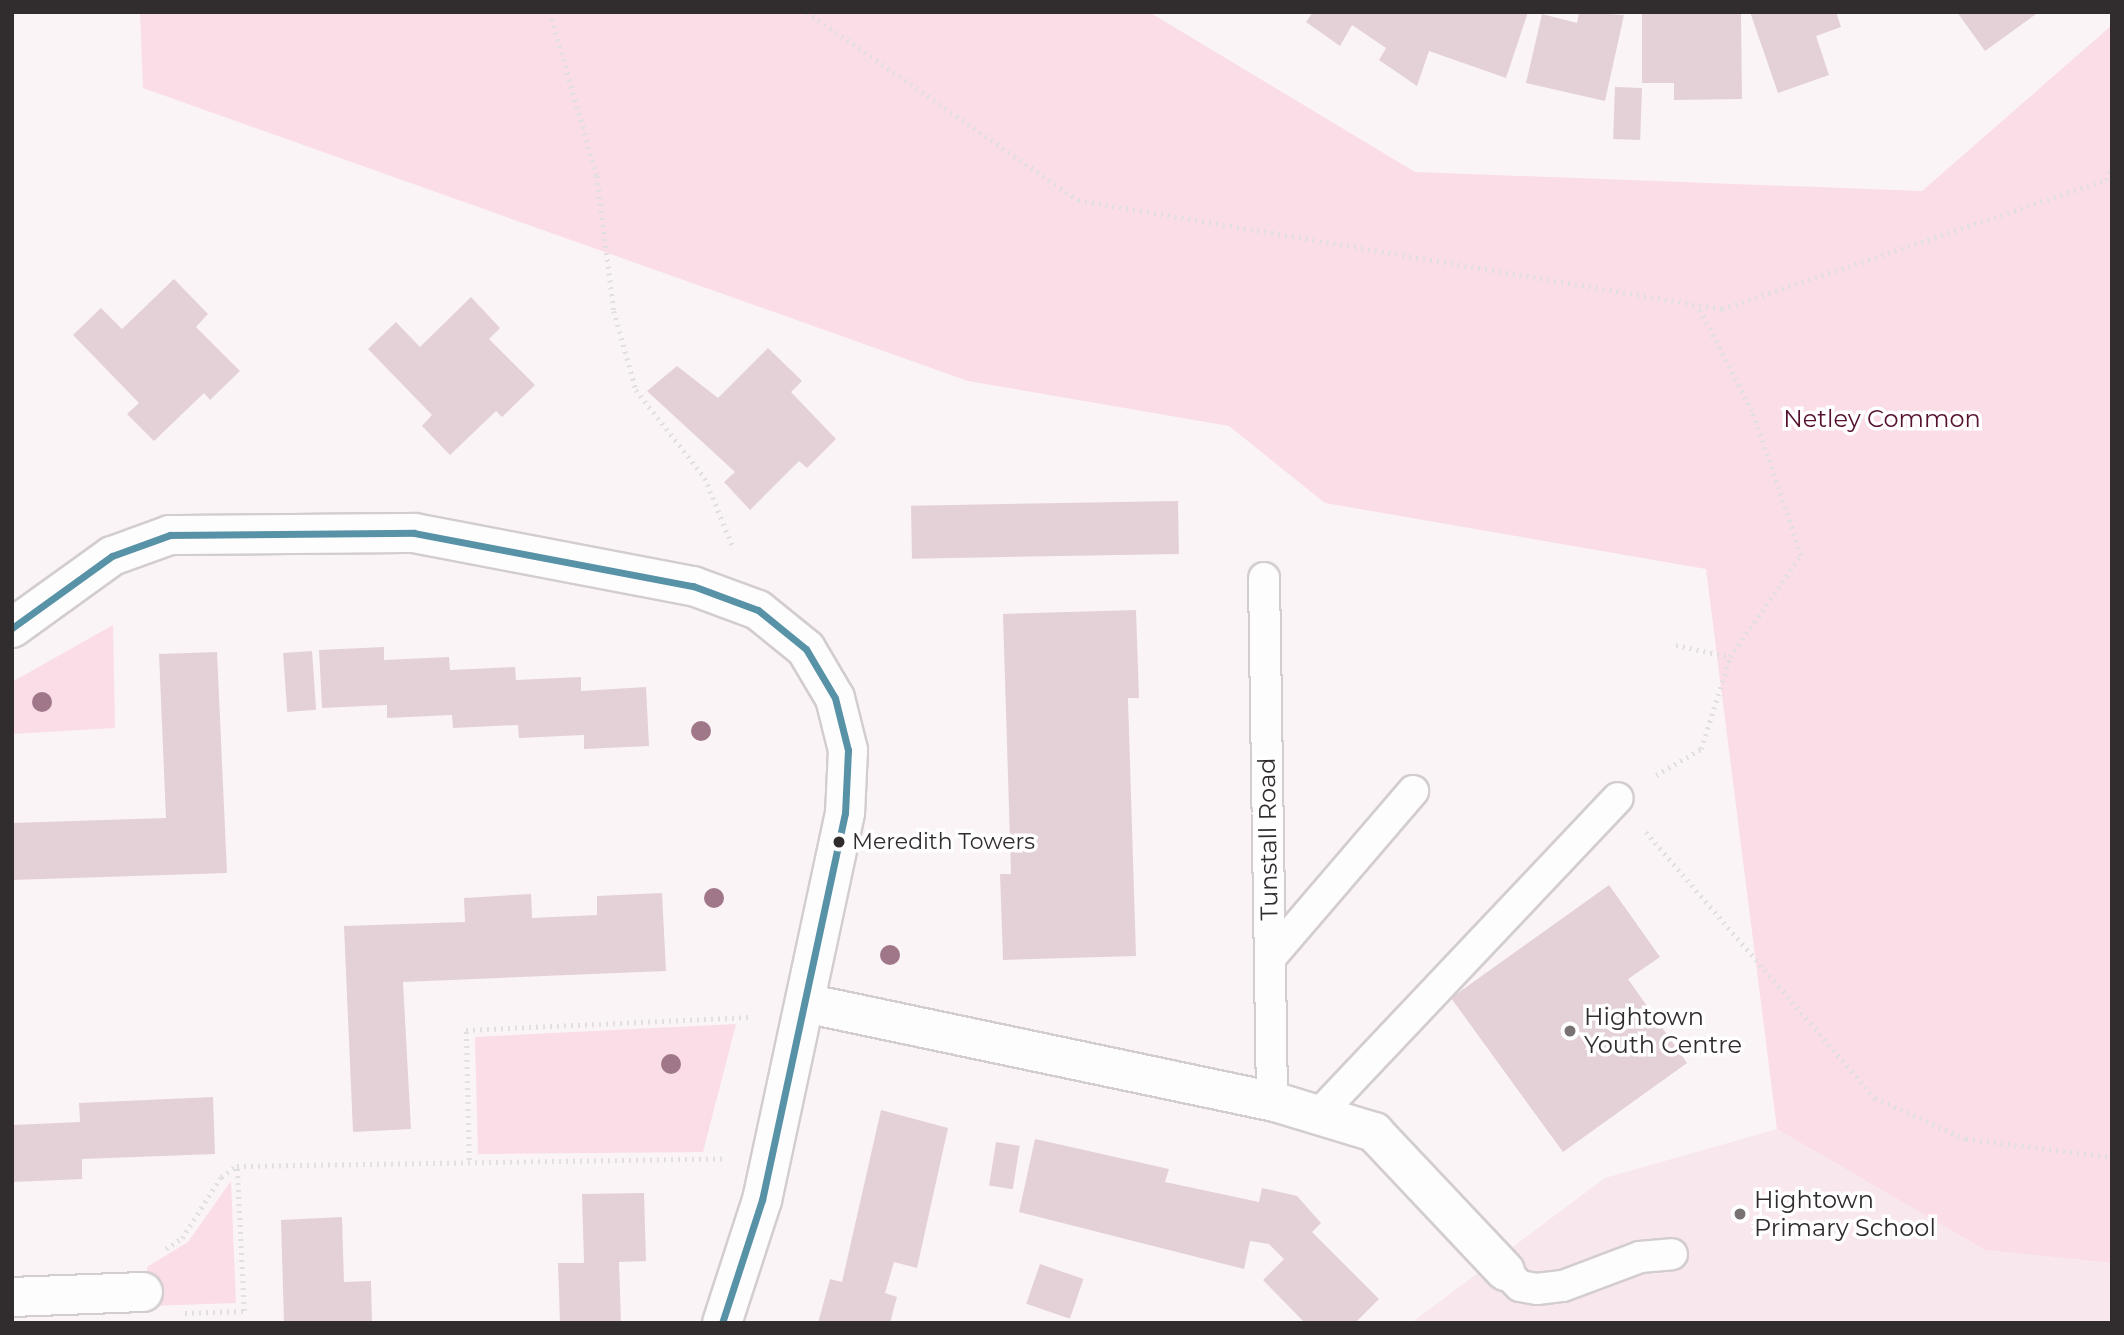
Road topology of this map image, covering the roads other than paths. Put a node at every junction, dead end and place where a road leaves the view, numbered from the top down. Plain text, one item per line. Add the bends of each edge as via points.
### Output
1 (1264, 578) dead end
2 (12, 628) edge
3 (1413, 791) dead end
4 (1618, 798) road end
5 (1270, 958) junction
6 (804, 1009) junction
7 (1272, 1101) junction
8 (1318, 1115) junction
9 (1672, 1254) dead end
10 (1505, 1271) joint
11 (143, 1292) road end
12 (12, 1297) edge
13 (722, 1323) edge

1 - 5 lane, Tunstall Road
2 - 6 street via 123,551 170,535 286,530 414,533 693,586 758,610 806,649 835,698 848,750 845,813
3 - 5 lane
4 - 8 lane
5 - 7 lane, Tunstall Road
6 - 7 street
6 - 13 street via 772,1158
7 - 8 street
8 - 10 street via 1374,1132
9 - 10 lane via 1629,1260 1550,1287 1520,1286
11 - 12 street

